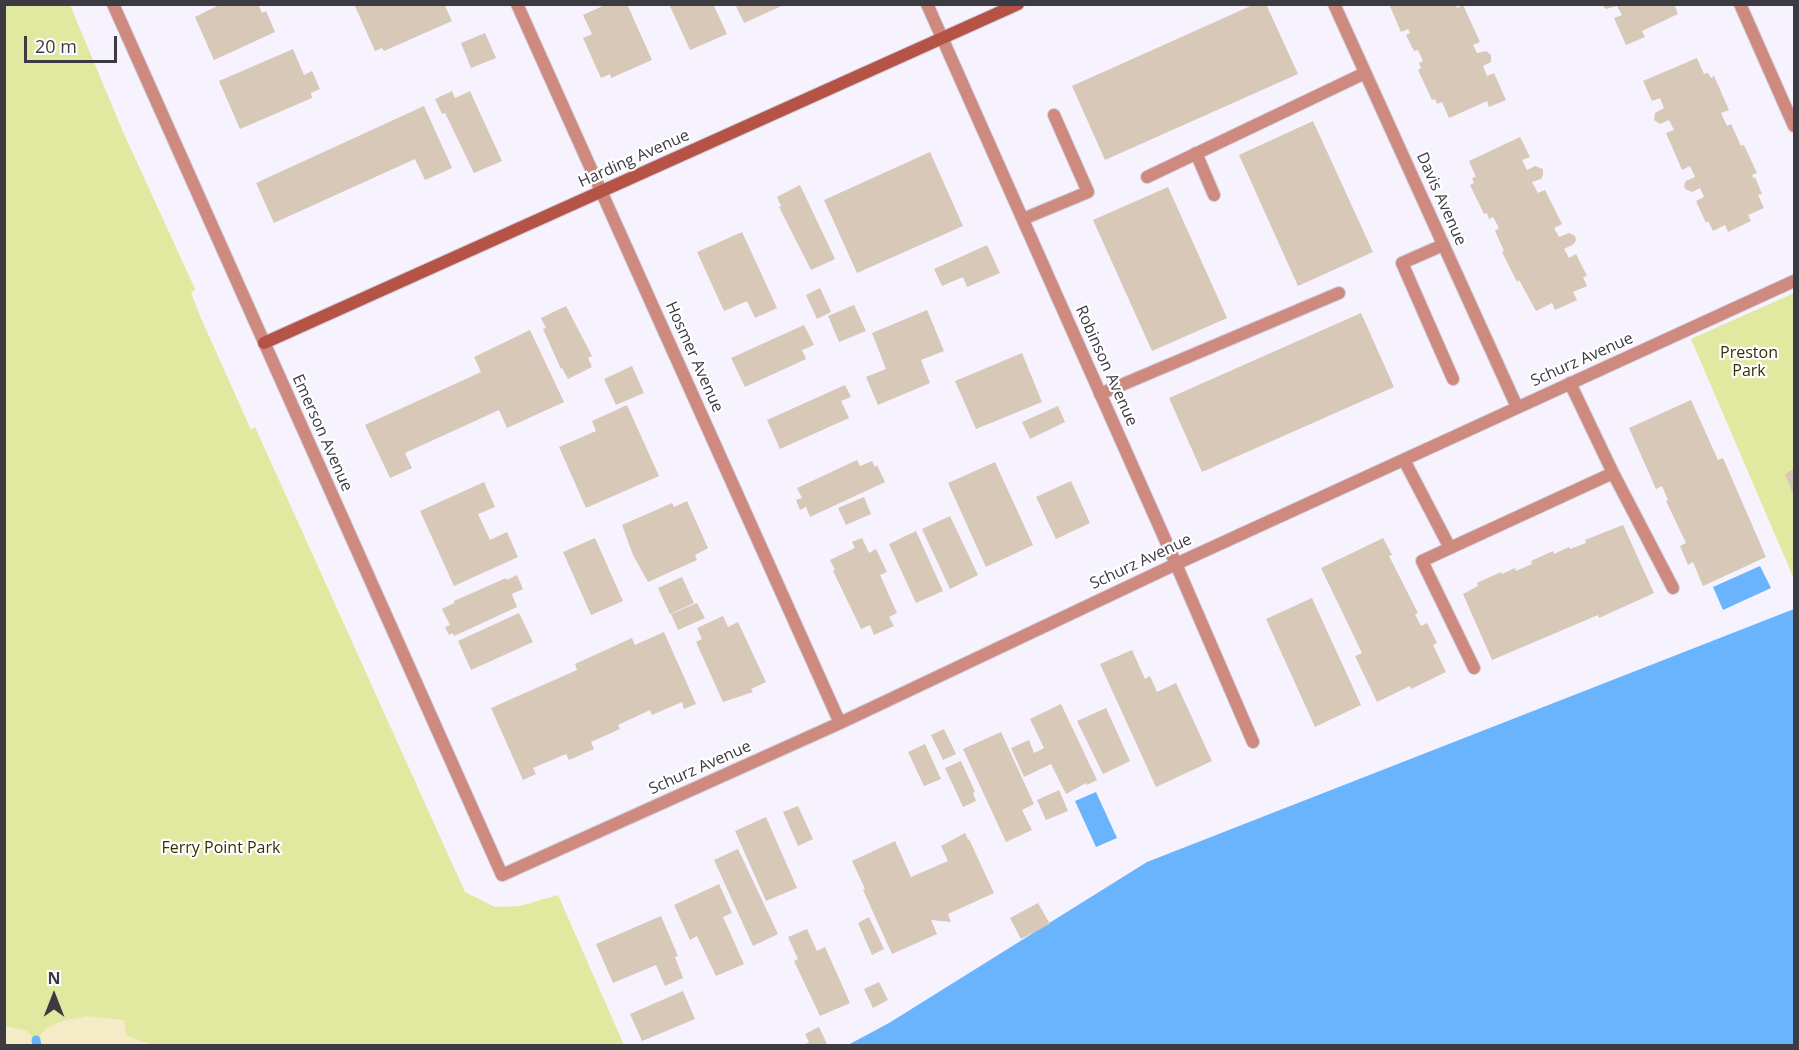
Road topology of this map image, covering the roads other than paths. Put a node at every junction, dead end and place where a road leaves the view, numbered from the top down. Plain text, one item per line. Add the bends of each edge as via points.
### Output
1 (113, 4) edge
2 (517, 4) edge
3 (927, 4) edge
4 (1018, 4) edge
5 (1334, 4) edge
6 (1740, 4) edge
7 (942, 38) junction
8 (1365, 73) junction
9 (1054, 115) dead end
10 (1794, 126) edge
11 (1196, 153) junction
12 (1147, 177) dead end
13 (602, 192) junction
14 (1214, 195) dead end
15 (1023, 219) junction
16 (1443, 245) junction
17 (1794, 282) edge
18 (1339, 293) dead end
19 (264, 343) junction
20 (1453, 379) dead end
21 (1570, 383) junction
22 (1100, 394) junction
23 (1517, 407) junction
24 (1404, 460) junction
25 (1613, 473) junction
26 (1450, 548) junction
27 (1176, 564) junction
28 (1672, 588) dead end
29 (1474, 668) dead end
30 (840, 723) junction
31 (1253, 742) dead end
32 (502, 875) joint

1 - 19 street, Emerson Avenue
2 - 13 street, Hosmer Avenue
3 - 7 street, Robinson Avenue
4 - 7 street, Harding Avenue
5 - 8 street, Davis Avenue
6 - 10 street
7 - 13 street, Harding Avenue
7 - 15 street, Robinson Avenue
8 - 11 street
8 - 16 street, Davis Avenue
9 - 15 street via 1088,192
11 - 12 street
11 - 14 street
13 - 19 street, Harding Avenue
13 - 30 street, Hosmer Avenue
15 - 22 street, Robinson Avenue
16 - 20 street via 1402,263
16 - 23 street, Davis Avenue
17 - 21 street, Schurz Avenue
18 - 22 street
19 - 32 street, Emerson Avenue
21 - 23 street, Schurz Avenue
21 - 25 street
22 - 27 street, Robinson Avenue
23 - 24 street, Schurz Avenue
24 - 26 street
24 - 27 street, Schurz Avenue
25 - 26 street
25 - 28 street
26 - 29 street via 1422,561
27 - 30 street, Schurz Avenue
27 - 31 street, Robinson Avenue
30 - 32 street, Schurz Avenue

